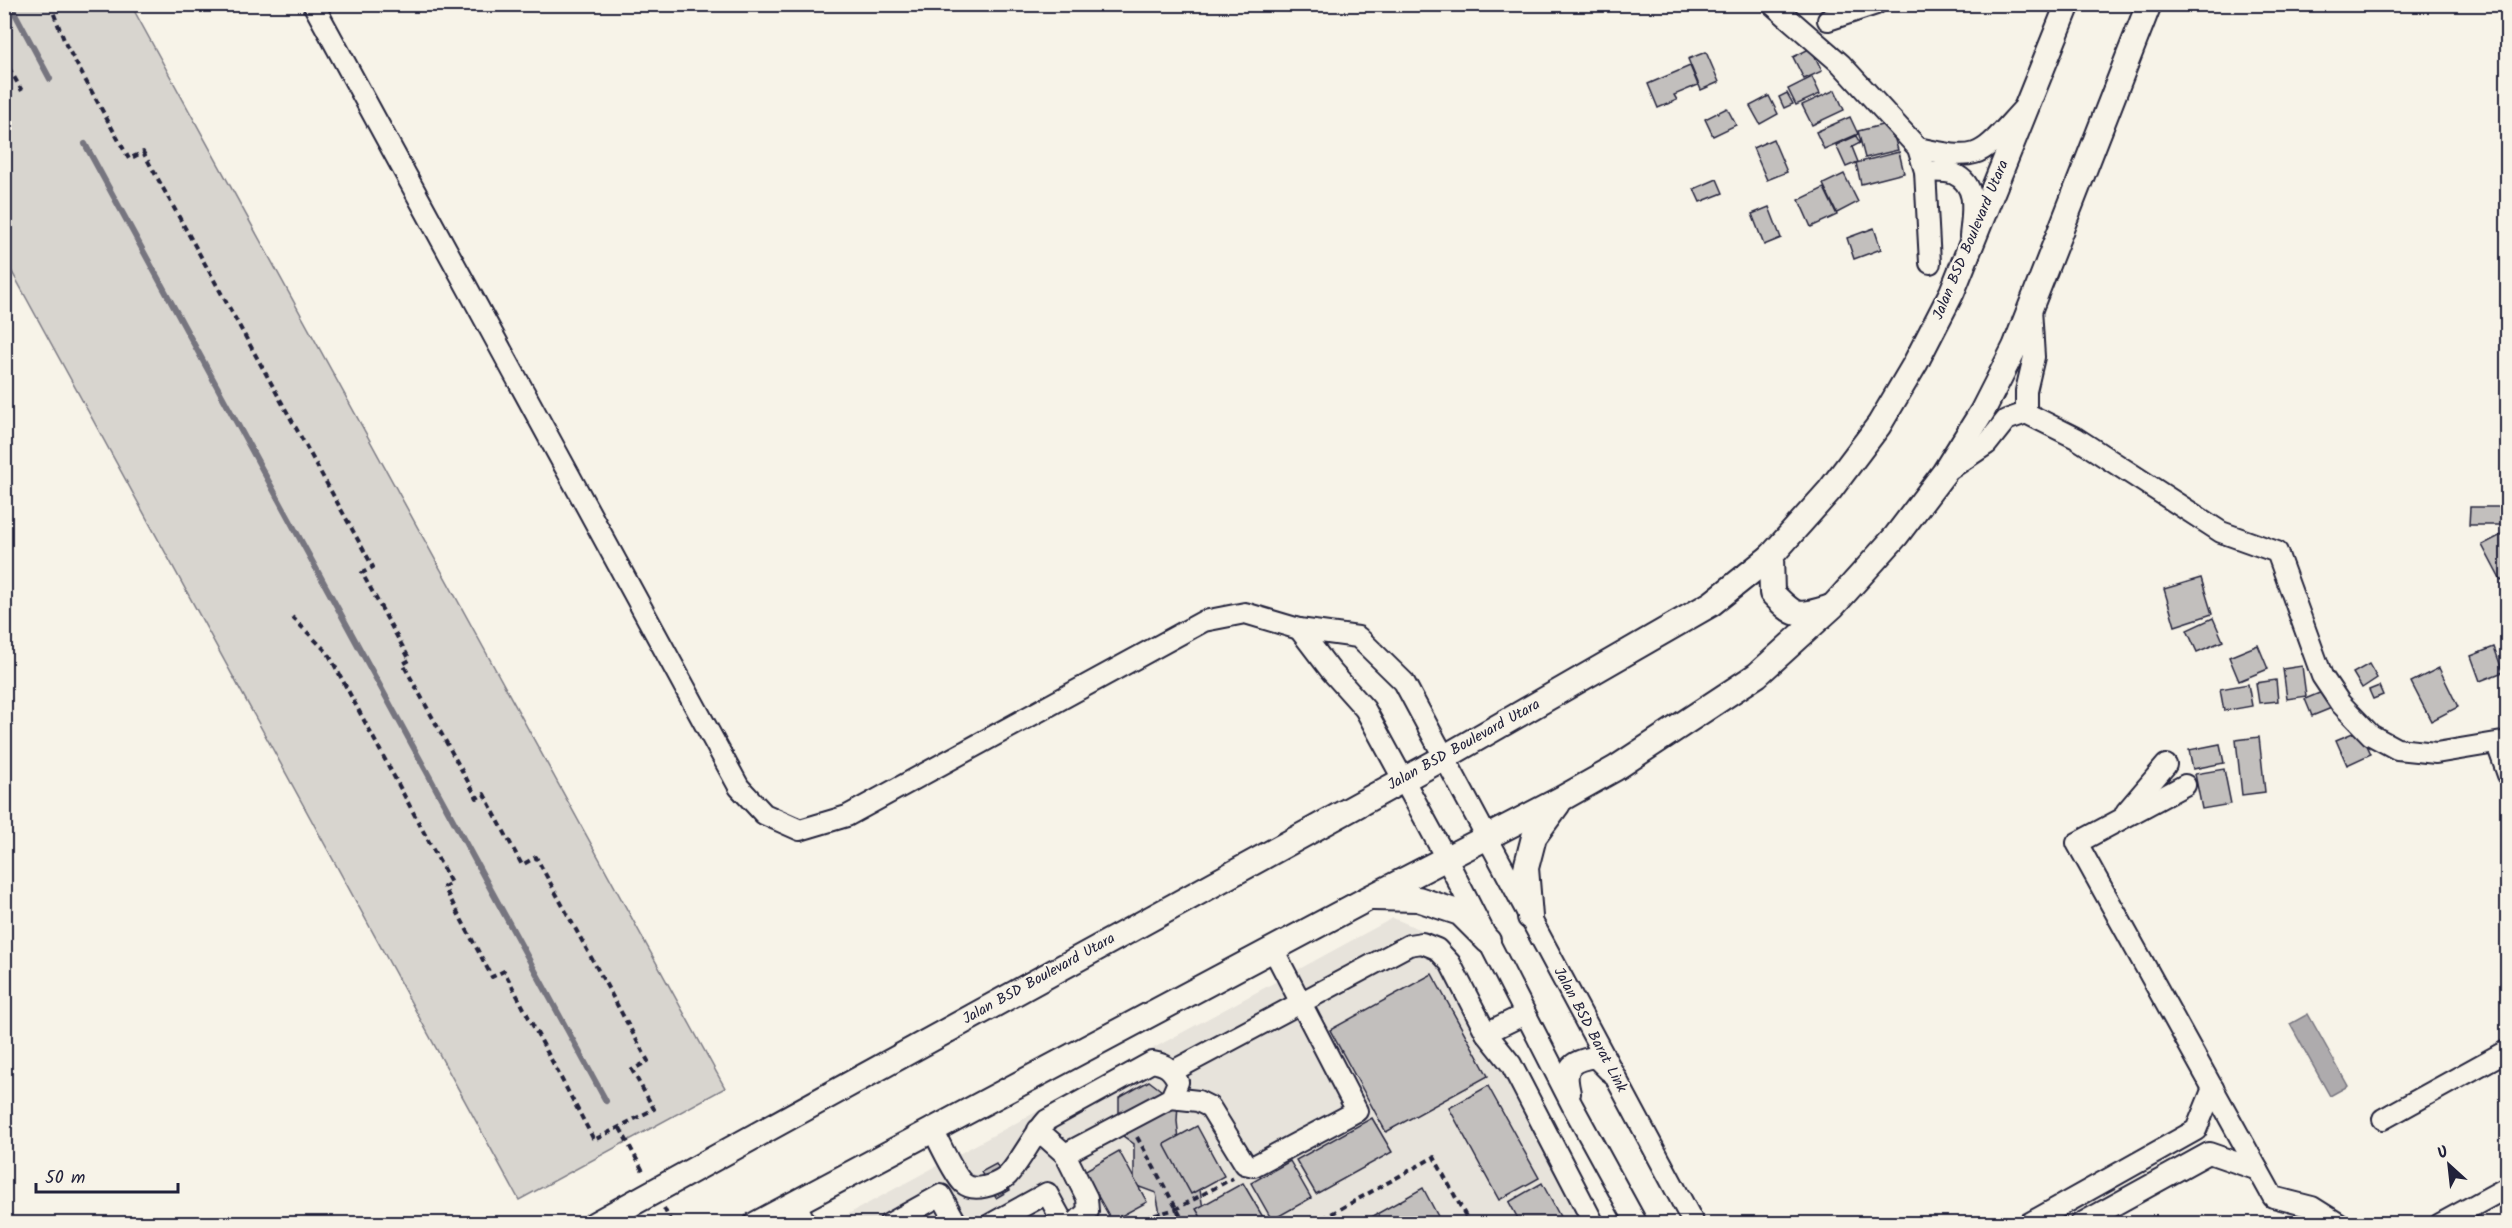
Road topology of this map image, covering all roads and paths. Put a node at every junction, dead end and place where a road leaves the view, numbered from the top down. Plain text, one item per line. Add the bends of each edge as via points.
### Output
1 (50, 4) edge
2 (314, 4) edge
3 (1772, 4) edge
4 (1876, 4) edge
5 (2068, 4) edge
6 (2149, 4) edge
7 (1828, 20) dead end
8 (4, 59) edge
9 (22, 91) dead end
10 (2028, 104) junction
11 (1918, 148) junction
12 (1925, 171) junction
13 (1968, 253) junction
14 (1930, 263) dead end
15 (2031, 306) junction
16 (2026, 412) junction
17 (1944, 473) junction
18 (1771, 556) junction
19 (1833, 606) junction
20 (292, 617) dead end
21 (1299, 629) junction
22 (2502, 742) edge
23 (1445, 756) junction
24 (2166, 765) dead end
25 (2508, 775) edge
26 (1403, 779) junction
27 (2185, 785) dead end
28 (1561, 799) junction
29 (2119, 821) junction
30 (1488, 836) junction
31 (1446, 858) junction
32 (1369, 898) junction
33 (1530, 917) junction
34 (1488, 941) junction
35 (1273, 949) junction
36 (1301, 1002) junction
37 (1525, 1014) junction
38 (1486, 1033) junction
39 (2508, 1050) edge
40 (1173, 1071) junction
41 (1617, 1080) junction
42 (2213, 1088) junction
43 (1171, 1098) junction
44 (1572, 1105) junction
45 (2383, 1119) dead end
46 (1128, 1121) junction
47 (933, 1130) junction
48 (1038, 1130) junction
49 (2196, 1130) junction
50 (2209, 1153) junction
51 (1065, 1154) junction
52 (1245, 1164) junction
53 (2258, 1170) junction
54 (2508, 1187) edge
55 (1176, 1209) junction
56 (800, 1213) edge
57 (595, 1224) edge
58 (756, 1224) edge
59 (889, 1224) edge
60 (957, 1224) edge
61 (991, 1224) edge
62 (1064, 1224) edge
63 (1074, 1224) edge
64 (1124, 1224) edge
65 (1185, 1224) edge
66 (1313, 1224) edge
67 (1470, 1224) edge
68 (1594, 1224) edge
69 (1637, 1224) edge
70 (1694, 1224) edge
71 (2028, 1224) edge
72 (2080, 1224) edge
73 (2339, 1224) edge
74 (2440, 1224) edge

1 - 20 path via 66,45 129,159 143,152 373,567 362,573 411,660 403,664 477,798 484,794 522,865 536,857 643,1051 648,1061 632,1070 654,1109 594,1140 504,971 492,977 444,887 451,884 328,653
2 - 21 street, Jalan BSD Barat Link via 739,787 764,814 800,830 847,816 1204,621 1245,613
3 - 11 street via 1841,64
4 - 7 street
5 - 10 main road, Jalan BSD Boulevard Utara
6 - 15 main road
8 - 9 path
10 - 11 street via 1991,144 1975,154 1958,156
10 - 13 main road, Jalan BSD Boulevard Utara
11 - 12 street
12 - 13 street via 1954,174 1968,185 1973,203
12 - 14 street
13 - 18 main road, Jalan BSD Boulevard Utara via 1915,364 1879,425 1830,490
15 - 16 street via 2034,357 2026,391
15 - 17 main road via 1982,412
16 - 17 street via 2006,420 1987,444
16 - 22 street via 2076,438 2221,532 2277,552 2322,676 2340,703 2371,735 2397,749 2436,753
17 - 19 main road via 1896,536
18 - 19 main road via 1772,593 1788,610 1802,616
18 - 23 main road, Jalan BSD Boulevard Utara via 1711,604
19 - 28 main road via 1758,675 1616,768
21 - 23 street, Jalan BSD Barat Link via 1358,637 1404,682
21 - 26 street via 1365,709
22 - 25 street
23 - 26 main road, Jalan BSD Boulevard Utara
23 - 30 street, Jalan BSD Barat Link
24 - 29 street
26 - 31 street
26 - 57 main road, Jalan BSD Boulevard Utara
27 - 29 street
28 - 30 main road
28 - 33 main road via 1534,837 1526,868
29 - 42 street via 2077,843
30 - 31 main road
30 - 33 street, Jalan BSD Barat Link
31 - 32 main road
31 - 34 street
32 - 34 main road via 1418,899 1460,913
32 - 35 main road
33 - 41 street, Jalan BSD Barat Link
34 - 37 street
35 - 36 street
35 - 47 main road
36 - 38 street via 1409,945 1422,944 1437,949 1450,963
36 - 40 street
36 - 52 street via 1357,1111 1254,1166
37 - 38 street
37 - 44 street
38 - 68 street via 1511,1064
39 - 45 street
40 - 43 street via 1178,1083
40 - 48 street via 1152,1062 1047,1120
41 - 44 street via 1595,1057 1570,1065 1566,1078
41 - 70 street, Jalan BSD Barat Link
42 - 49 street
42 - 53 street
43 - 46 street
43 - 52 street via 1198,1101 1210,1107
44 - 69 street
46 - 51 street
46 - 55 path
47 - 48 street via 962,1182 974,1189 1007,1176
47 - 56 main road
48 - 51 street
49 - 50 street
49 - 71 street
50 - 53 street
50 - 72 street
51 - 63 street via 1087,1198 1088,1211
52 - 55 path via 1236,1177
53 - 73 street via 2273,1197 2312,1207
54 - 74 street
55 - 64 path
55 - 65 path
56 - 58 main road
59 - 60 street via 941,1195
61 - 62 street via 1047,1193
66 - 67 path via 1434,1157

